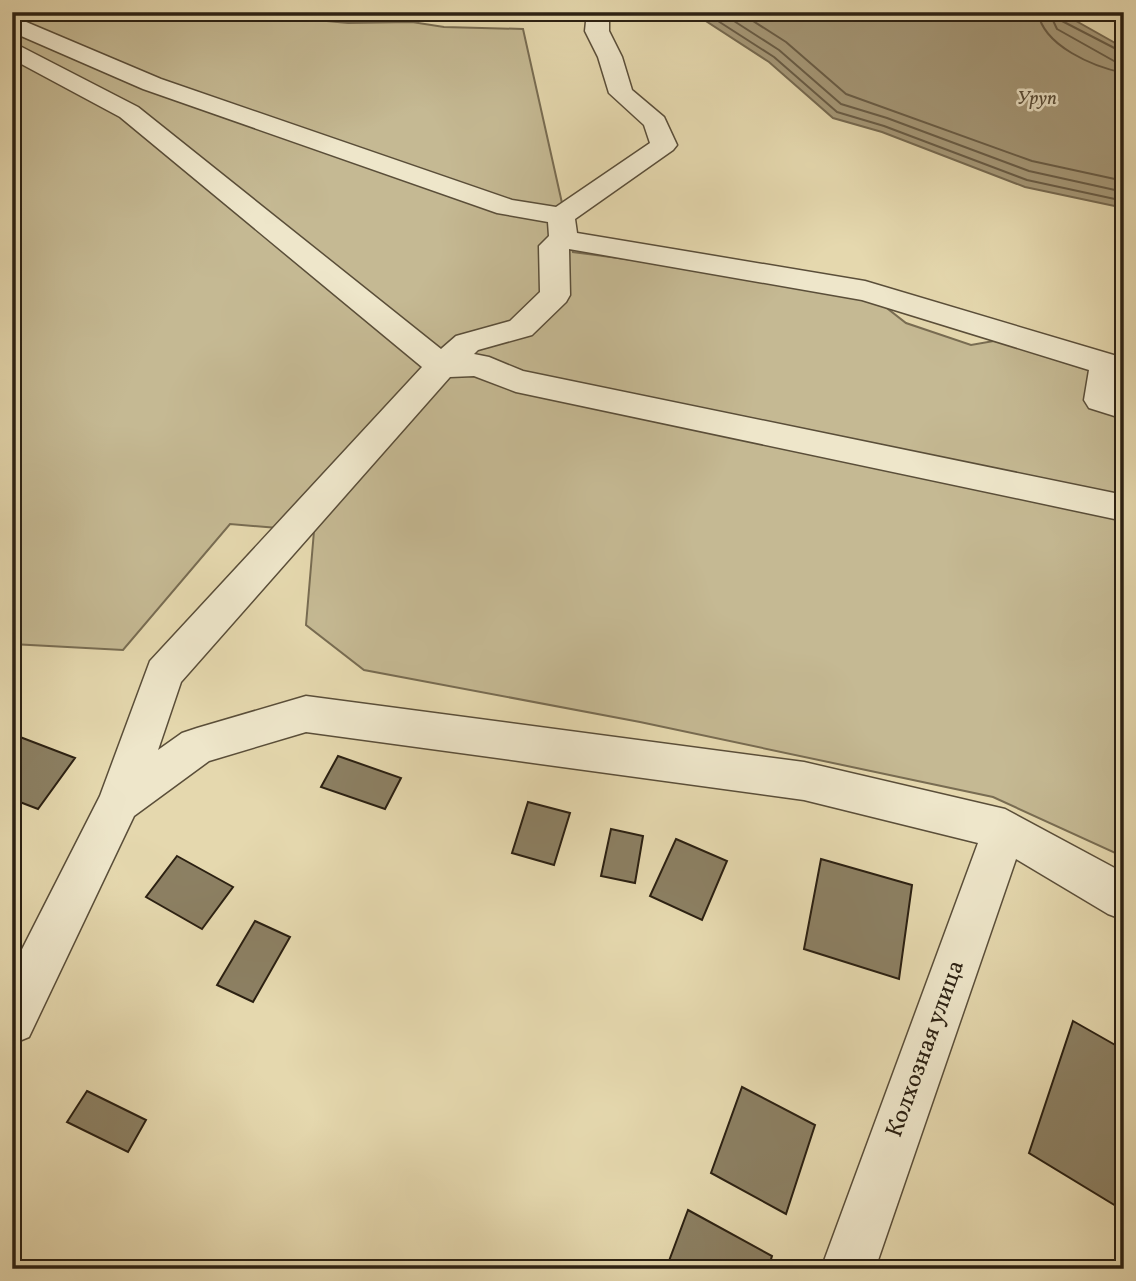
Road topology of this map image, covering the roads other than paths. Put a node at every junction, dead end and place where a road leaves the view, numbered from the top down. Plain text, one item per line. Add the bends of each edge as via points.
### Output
1 (598, 12) edge
2 (12, 23) edge
3 (12, 49) edge
4 (562, 228) junction
5 (441, 366) junction
6 (1124, 408) edge
7 (1124, 508) edge
8 (119, 802) junction
9 (1005, 829) junction
10 (1124, 898) edge
11 (12, 1020) edge
12 (848, 1269) edge

1 - 4 street via 597,31 621,93 655,122 664,145
2 - 4 street via 152,84
3 - 5 street via 129,112
4 - 5 street via 553,246 555,295 521,328 467,343
4 - 6 street via 865,291 1106,364 1100,400
5 - 7 street via 478,365 516,381
5 - 8 street via 164,673
8 - 9 street via 197,746 306,714 804,780
8 - 11 street
9 - 10 street
9 - 12 street, Колхозная улица

